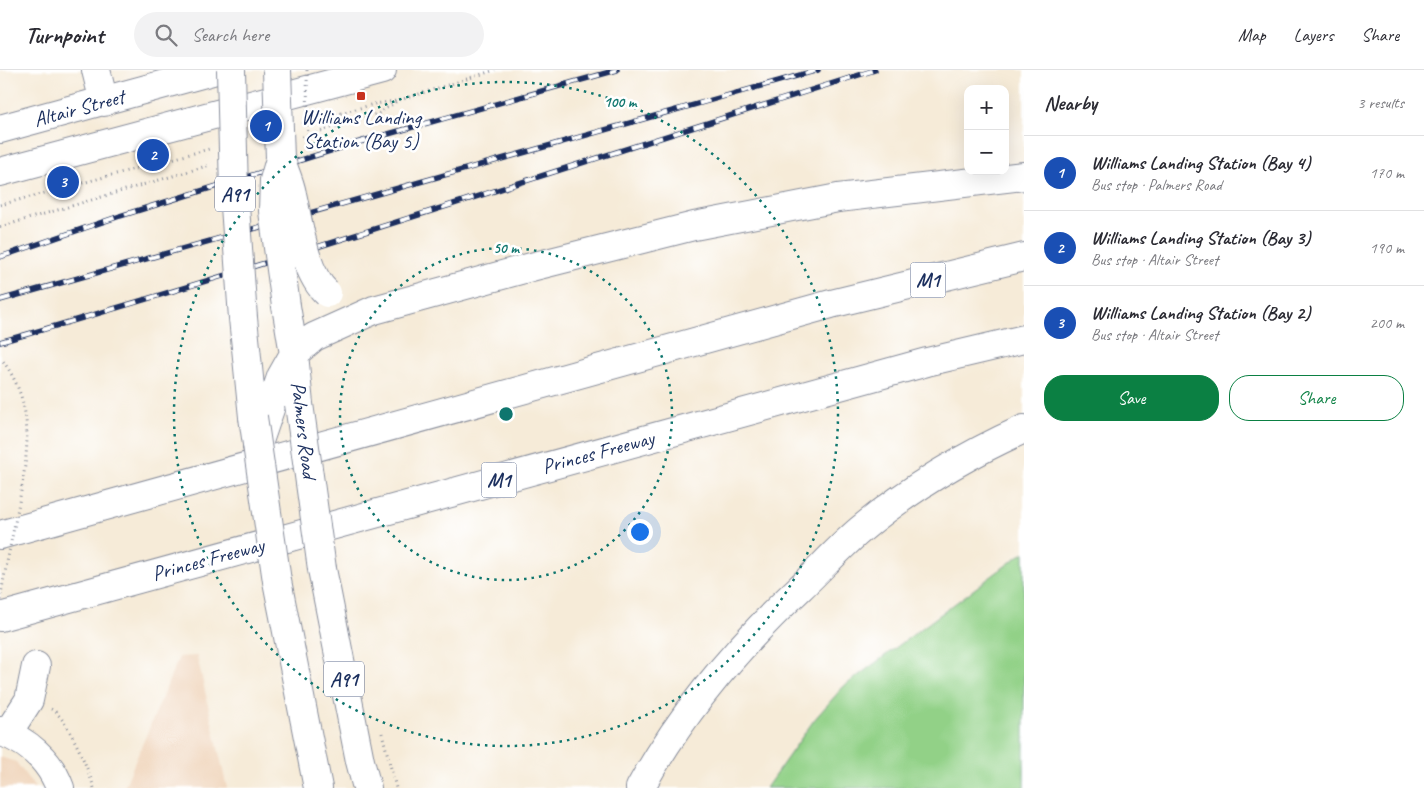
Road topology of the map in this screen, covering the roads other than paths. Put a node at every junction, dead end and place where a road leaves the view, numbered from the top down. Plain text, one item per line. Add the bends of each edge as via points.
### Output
1 (149, 70) edge
2 (216, 70) edge
3 (232, 70) edge
4 (277, 70) edge
5 (382, 70) edge
6 (100, 85) edge
7 (0, 111) edge
8 (0, 130) edge
9 (280, 159) junction
10 (0, 172) edge
11 (1024, 176) edge
12 (1024, 257) edge
13 (374, 310) junction
14 (1024, 339) edge
15 (294, 354) junction
16 (1024, 429) edge
17 (257, 447) junction
18 (0, 535) edge
19 (0, 617) edge
20 (36, 666) dead end
21 (4, 732) edge
22 (60, 788) edge
23 (318, 788) edge
24 (367, 788) edge
25 (640, 788) edge

1 - 6 main road, Altair Street
2 - 6 main road, Altair Street
3 - 17 main road, A91, bridge via 234,192
4 - 9 main road, Palmers Road / A91, bridge
5 - 10 main road
6 - 7 main road, Altair Street
6 - 8 main road, Altair Street
9 - 13 main road, bridge via 292,192 301,236 320,286 337,301
9 - 15 main road, Palmers Road / A91, bridge via 274,180 273,211
11 - 13 main road via 838,198 694,226
12 - 18 main road, M1 via 831,304
13 - 15 main road via 314,337
14 - 19 main road, Princes Freeway / M1 via 927,362
15 - 17 main road via 281,377
15 - 24 main road, Palmers Road / A91, bridge via 322,569
16 - 25 main road via 955,464 860,530 725,665 671,736
17 - 23 main road, A91, bridge via 277,581
20 - 21 main road via 29,700
21 - 22 main road via 45,760

